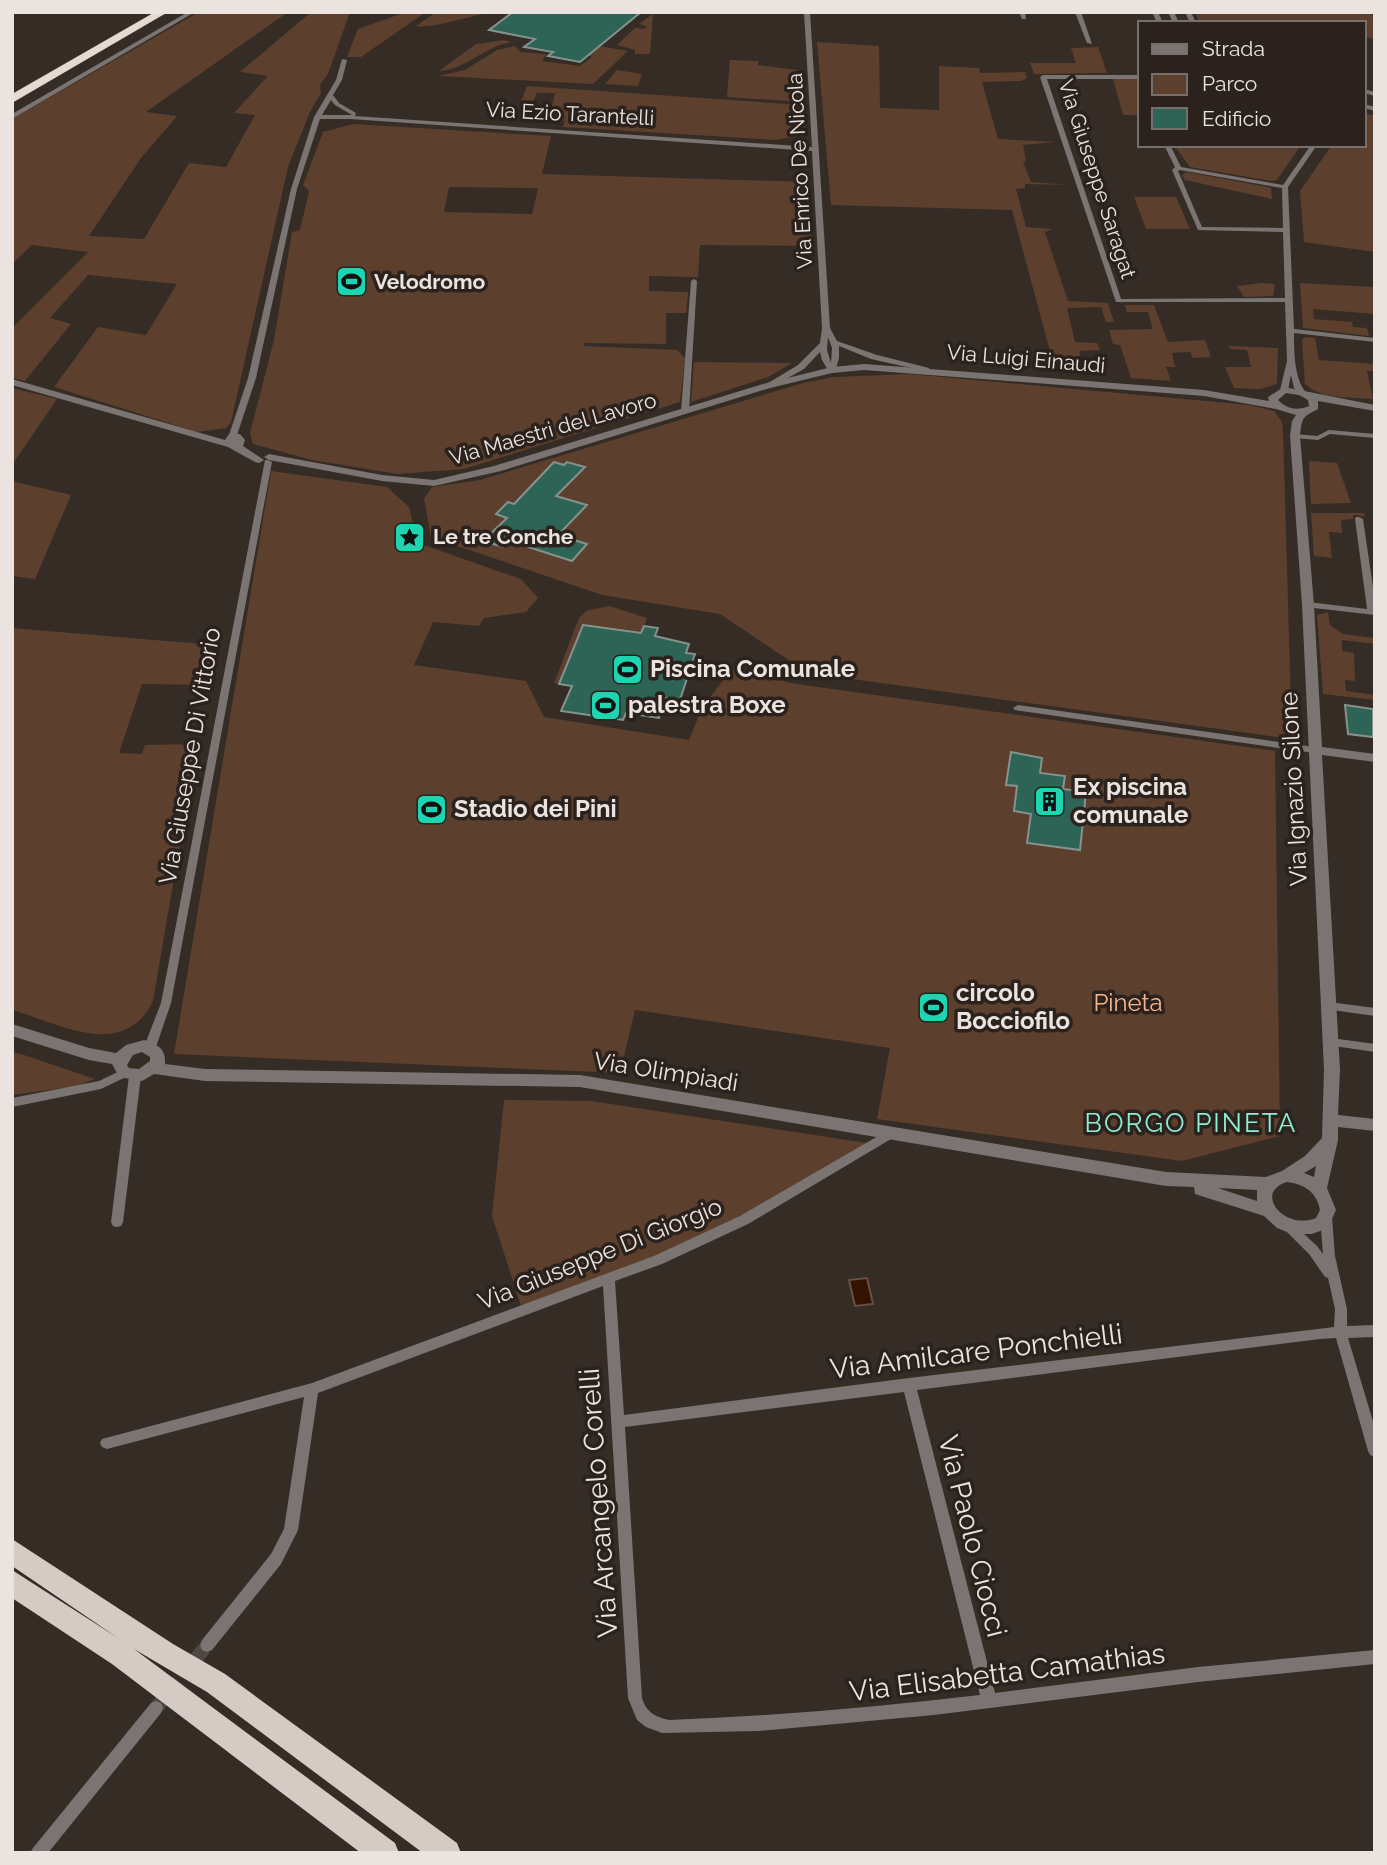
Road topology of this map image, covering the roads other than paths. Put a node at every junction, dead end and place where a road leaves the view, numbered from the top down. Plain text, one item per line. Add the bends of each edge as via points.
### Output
1 (152, 12) edge
2 (163, 12) edge
3 (192, 12) edge
4 (807, 12) edge
5 (1078, 12) edge
6 (1090, 43) dead end
7 (344, 60) dead end
8 (1138, 77) edge
9 (12, 92) edge
10 (330, 95) junction
11 (12, 99) edge
12 (12, 117) edge
13 (316, 120) junction
14 (374, 120) junction
15 (816, 146) junction
16 (1168, 147) edge
17 (1313, 147) edge
18 (1179, 168) junction
19 (1285, 187) junction
20 (1287, 230) junction
21 (694, 281) dead end
22 (1289, 300) junction
23 (826, 328) junction
24 (1291, 331) junction
25 (1375, 340) edge
26 (836, 343) junction
27 (822, 345) junction
28 (1291, 360) junction
29 (832, 370) junction
30 (926, 370) junction
31 (12, 382) edge
32 (767, 386) junction
33 (1280, 391) junction
34 (1218, 394) junction
35 (1306, 394) junction
36 (1281, 408) junction
37 (1375, 409) edge
38 (1307, 410) junction
39 (685, 411) junction
40 (1295, 436) junction
41 (1375, 436) edge
42 (235, 440) junction
43 (267, 461) junction
44 (1359, 519) dead end
45 (1308, 605) junction
46 (1373, 612) edge
47 (1018, 708) dead end
48 (1314, 750) junction
49 (1375, 758) edge
50 (1328, 1006) junction
51 (1375, 1012) edge
52 (12, 1030) edge
53 (1331, 1042) junction
54 (150, 1047) junction
55 (1375, 1048) edge
56 (153, 1068) junction
57 (126, 1070) junction
58 (12, 1103) edge
59 (1331, 1120) junction
60 (1375, 1125) edge
61 (892, 1133) junction
62 (1330, 1140) junction
63 (1287, 1176) junction
64 (1166, 1179) junction
65 (1268, 1184) junction
66 (1319, 1189) junction
67 (1268, 1211) junction
68 (1326, 1217) junction
69 (117, 1222) dead end
70 (1287, 1226) junction
71 (609, 1280) junction
72 (1335, 1281) junction
73 (1340, 1331) junction
74 (1375, 1331) edge
75 (909, 1384) junction
76 (312, 1390) junction
77 (618, 1422) junction
78 (107, 1443) dead end
79 (1375, 1451) edge
80 (12, 1537) edge
81 (12, 1550) edge
82 (12, 1583) edge
83 (207, 1645) tunnel mouth
84 (1375, 1657) edge
85 (216, 1683) junction
86 (989, 1700) junction
87 (156, 1708) tunnel mouth
88 (646, 1720) joint
89 (37, 1853) edge
90 (385, 1853) edge
91 (447, 1853) edge

1 - 9 highway
2 - 11 highway
3 - 12 street
4 - 15 street, Via Enrico De Nicola
5 - 6 street
7 - 10 street
8 - 22 street, Via Giuseppe Saragat via 1043,77 1118,301
10 - 13 street
10 - 14 street via 348,112
13 - 14 street
13 - 42 street via 294,188
14 - 15 street, Via Ezio Tarantelli
15 - 23 street, Via Enrico De Nicola
16 - 18 street
17 - 19 street
18 - 19 street
18 - 20 street via 1175,170 1200,229
19 - 20 street
20 - 22 street
21 - 39 street
22 - 24 street
23 - 26 street
23 - 27 street
24 - 25 street
24 - 28 street
26 - 29 street
26 - 30 street
27 - 29 street via 823,359
27 - 32 street via 801,367
28 - 33 street
28 - 35 street via 1298,388
29 - 30 street, Via Luigi Einaudi
29 - 32 street, Via Maestri del Lavoro
30 - 34 street, Via Luigi Einaudi
31 - 42 street, Via Maestri del Lavoro via 210,439
32 - 39 street, Via Maestri del Lavoro
33 - 34 street, Via Luigi Einaudi
33 - 35 street, Via Luigi Einaudi
33 - 36 street via 1272,399
34 - 36 street, Via Luigi Einaudi
35 - 37 street
35 - 38 street, Via Ignazio Silone via 1315,403
36 - 38 street, Via Luigi Einaudi
36 - 40 street, Via Ignazio Silone
37 - 38 street
38 - 40 street, Via Ignazio Silone via 1297,421
39 - 43 street, Via Maestri del Lavoro via 434,483
40 - 41 street via 1318,438 1329,432
40 - 45 street, Via Ignazio Silone
42 - 43 street, Via Maestri del Lavoro
43 - 54 street, Via Giuseppe Di Vittorio via 166,1003
44 - 46 street
45 - 46 street
45 - 48 street, Via Ignazio Silone
47 - 48 street
48 - 49 street
48 - 50 street, Via Ignazio Silone
50 - 51 street
50 - 53 street, Via Ignazio Silone
52 - 57 street
53 - 55 street
53 - 59 street, Via Ignazio Silone
54 - 56 street via 158,1058
54 - 57 street via 132,1048
56 - 57 street
56 - 61 street, Via Olimpiadi via 205,1076 580,1081
57 - 58 street via 96,1086
57 - 69 street
59 - 60 street
59 - 62 street, Via Ignazio Silone
61 - 64 street, Via Olimpiadi
61 - 71 street, Via Giuseppe Di Giorgio via 744,1220
62 - 63 street via 1311,1161
62 - 66 street, Via Ignazio Silone
63 - 65 street
63 - 66 street via 1304,1179
64 - 65 street, Via Olimpiadi
64 - 67 street, Via Olimpiadi
65 - 67 street via 1264,1197
66 - 68 street via 1328,1203
67 - 70 street
68 - 70 street via 1315,1227
68 - 72 street
70 - 72 street via 1313,1250
71 - 76 street, Via Giuseppe Di Giorgio
71 - 77 street, Via Arcangelo Corelli
72 - 73 street
73 - 74 street, Via Amilcare Ponchielli
73 - 75 street, Via Amilcare Ponchielli
73 - 79 street
75 - 77 street, Via Amilcare Ponchielli
75 - 86 street, Via Paolo Ciocci
76 - 78 street, Via Giuseppe Di Giorgio
76 - 83 street via 291,1530 276,1559
77 - 88 street, Via Arcangelo Corelli via 635,1699
80 - 85 highway via 173,1643
81 - 85 highway
82 - 90 highway via 121,1655
84 - 86 street, Via Elisabetta Camathias
85 - 91 highway
86 - 88 street, Via Elisabetta Camathias via 854,1719 778,1724 669,1727
87 - 89 street

